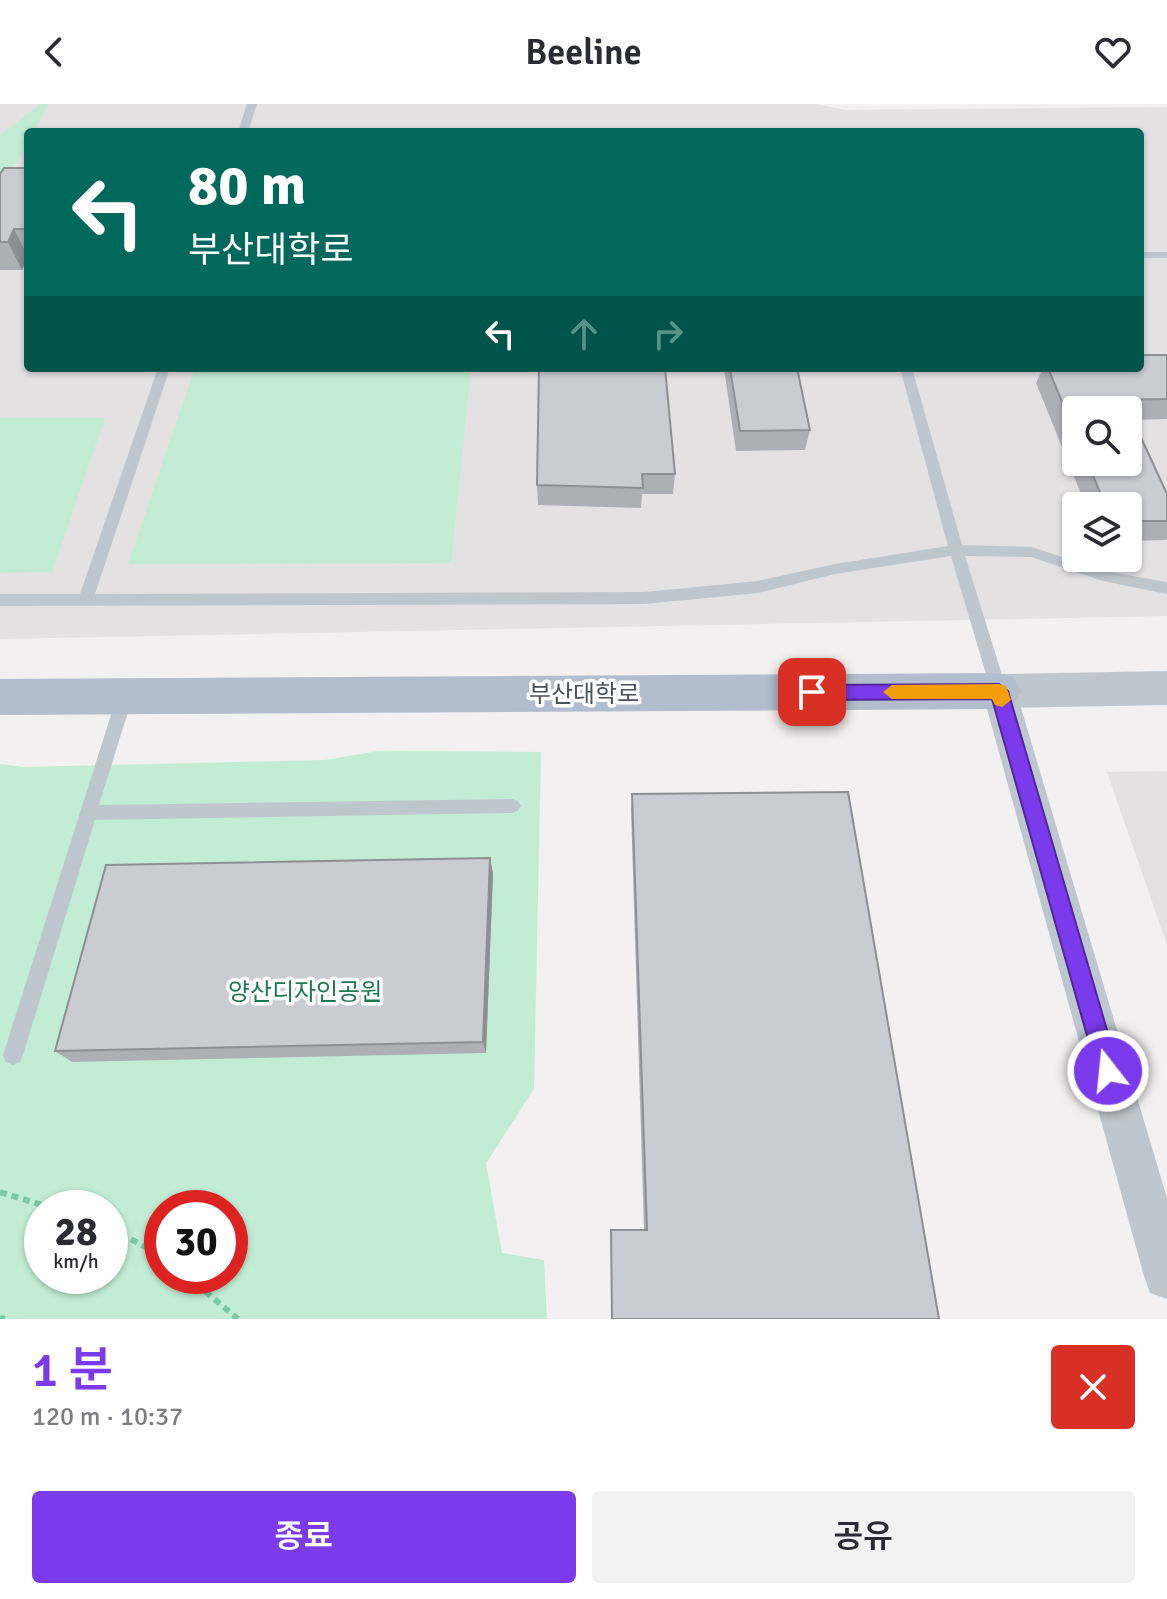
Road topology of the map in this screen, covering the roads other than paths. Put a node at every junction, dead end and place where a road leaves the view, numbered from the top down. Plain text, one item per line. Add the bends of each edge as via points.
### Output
1 (252, 104) edge
2 (244, 128) edge
3 (1144, 255) edge
4 (1167, 255) edge
5 (163, 372) edge
6 (907, 372) edge
7 (956, 550) junction
8 (1167, 588) edge
9 (86, 599) junction
10 (0, 600) edge
11 (1167, 688) edge
12 (999, 691) junction
13 (125, 696) junction
14 (0, 697) edge
15 (512, 806) dead end
16 (89, 813) junction
17 (13, 1055) dead end
18 (1167, 1276) edge

1 - 2 lane
3 - 4 lane
5 - 9 lane
6 - 7 lane
7 - 8 lane via 1032,552 1103,576
7 - 9 lane via 758,587 644,598
7 - 12 lane
9 - 10 lane
11 - 12 street, 부산대학로
12 - 13 main road, 부산대학로
12 - 18 street
13 - 14 main road, 부산대학로
13 - 16 lane
15 - 16 lane
16 - 17 lane

